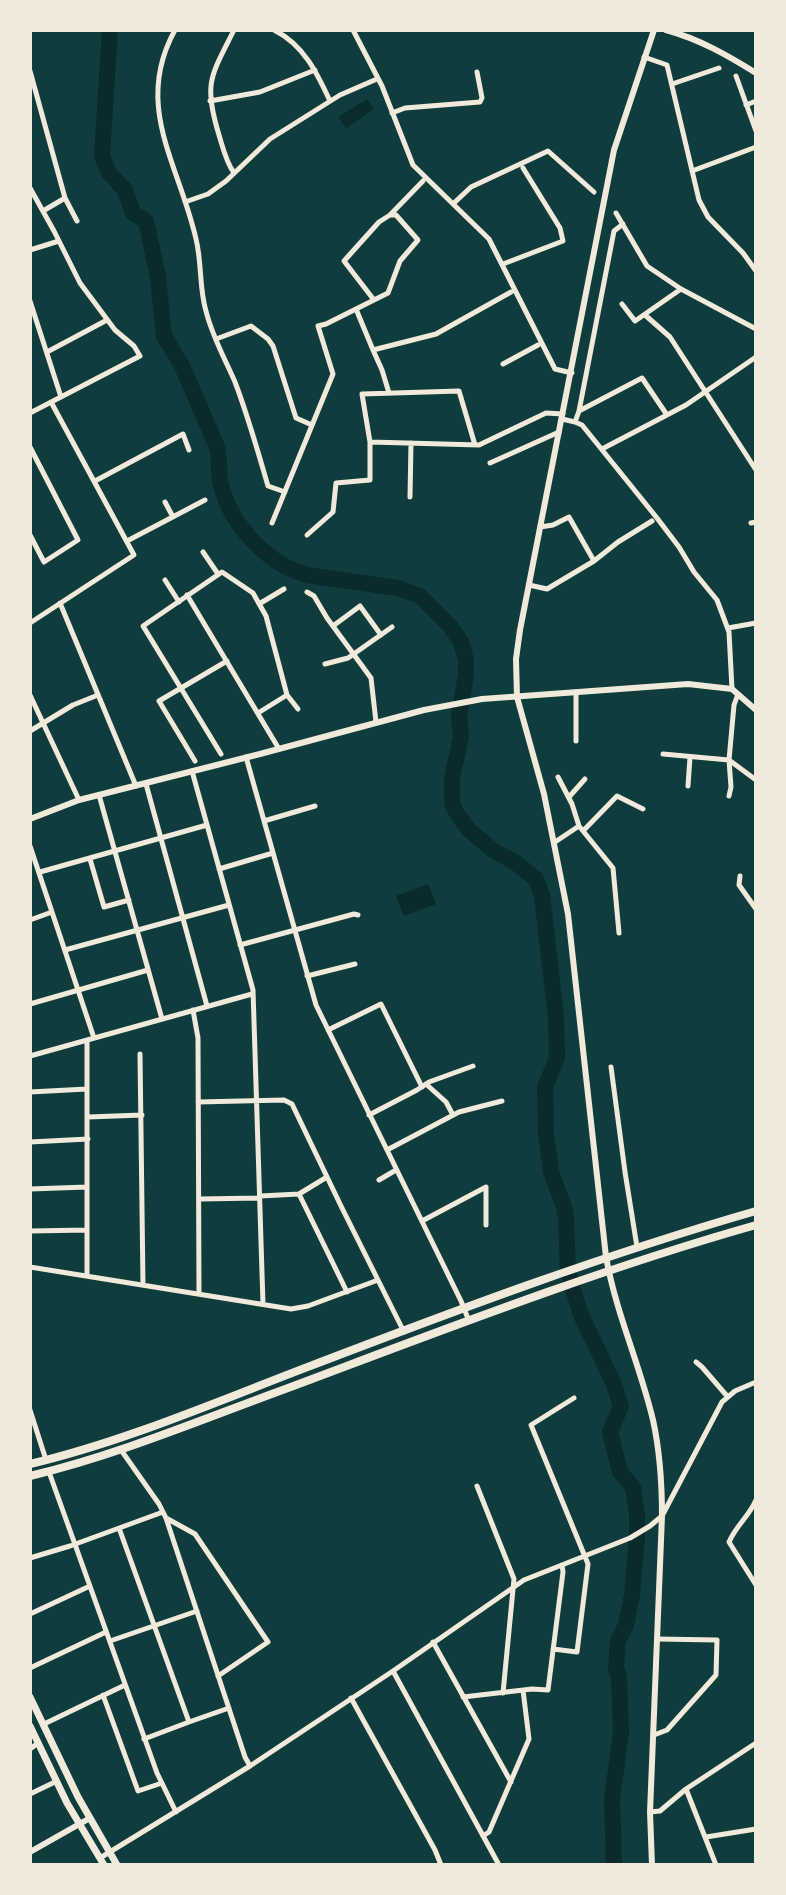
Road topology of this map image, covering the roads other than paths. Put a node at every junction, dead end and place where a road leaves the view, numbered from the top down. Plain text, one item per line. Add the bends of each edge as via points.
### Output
1 (175, 30) edge
2 (234, 30) edge
3 (274, 30) edge
4 (354, 30) edge
5 (654, 30) edge
6 (666, 30) edge
7 (684, 32) edge
8 (644, 57) junction
9 (719, 68) dead end
10 (315, 70) junction
11 (30, 71) edge
12 (477, 72) dead end
13 (756, 72) edge
14 (736, 76) dead end
15 (377, 79) junction
16 (672, 84) junction
17 (210, 101) junction
18 (330, 101) junction
19 (756, 101) edge
20 (746, 105) junction
21 (392, 113) junction
22 (756, 131) edge
23 (756, 147) edge
24 (523, 168) dead end
25 (692, 171) junction
26 (234, 173) junction
27 (423, 181) dead end
28 (30, 189) edge
29 (594, 192) dead end
30 (65, 198) junction
31 (185, 202) junction
32 (454, 203) junction
33 (43, 211) junction
34 (616, 213) dead end
35 (390, 214) junction
36 (77, 221) dead end
37 (623, 225) junction
38 (59, 241) junction
39 (30, 250) edge
40 (503, 264) junction
41 (756, 271) edge
42 (681, 289) junction
43 (511, 292) dead end
44 (374, 300) junction
45 (30, 301) edge
46 (622, 304) dead end
47 (356, 309) junction
48 (645, 315) junction
49 (108, 320) junction
50 (756, 329) edge
51 (216, 339) junction
52 (538, 345) dead end
53 (373, 350) junction
54 (47, 352) junction
55 (756, 357) edge
56 (503, 364) dead end
57 (572, 373) junction
58 (705, 391) junction
59 (389, 393) junction
60 (62, 397) junction
61 (51, 402) junction
62 (579, 411) junction
63 (30, 413) edge
64 (667, 415) junction
65 (563, 417) junction
66 (576, 422) junction
67 (312, 425) junction
68 (560, 432) junction
69 (370, 442) junction
70 (411, 443) junction
71 (475, 445) junction
72 (30, 447) edge
73 (602, 449) junction
74 (189, 450) dead end
75 (490, 463) dead end
76 (756, 470) edge
77 (94, 481) junction
78 (285, 492) junction
79 (410, 496) dead end
80 (205, 500) dead end
81 (165, 502) dead end
82 (173, 517) junction
83 (652, 521) dead end
84 (272, 523) dead end
85 (540, 527) junction
86 (30, 535) edge
87 (308, 535) dead end
88 (127, 542) junction
89 (203, 552) dead end
90 (594, 561) junction
91 (218, 574) junction
92 (165, 580) dead end
93 (529, 585) junction
94 (284, 590) dead end
95 (307, 592) dead end
96 (187, 595) junction
97 (179, 602) junction
98 (60, 603) junction
99 (259, 604) junction
100 (30, 623) edge
101 (756, 623) edge
102 (333, 626) junction
103 (392, 627) dead end
104 (728, 628) junction
105 (381, 635) junction
106 (354, 654) junction
107 (227, 661) junction
108 (325, 664) dead end
109 (181, 688) junction
110 (576, 692) junction
111 (735, 692) junction
112 (30, 695) edge
113 (98, 695) junction
114 (287, 695) junction
115 (518, 697) junction
116 (298, 709) dead end
117 (756, 710) edge
118 (258, 713) junction
119 (375, 722) junction
120 (43, 723) junction
121 (30, 731) edge
122 (576, 741) dead end
123 (279, 749) junction
124 (221, 754) dead end
125 (663, 754) dead end
126 (690, 756) junction
127 (246, 758) junction
128 (729, 760) junction
129 (195, 761) dead end
130 (192, 771) junction
131 (558, 777) dead end
132 (585, 779) dead end
133 (756, 780) edge
134 (146, 783) junction
135 (136, 786) junction
136 (688, 786) dead end
137 (99, 795) junction
138 (729, 796) dead end
139 (569, 797) junction
140 (79, 800) junction
141 (315, 806) dead end
142 (643, 809) dead end
143 (30, 819) edge
144 (264, 821) junction
145 (207, 825) junction
146 (581, 828) junction
147 (161, 839) junction
148 (555, 842) junction
149 (30, 846) edge
150 (116, 851) junction
151 (273, 853) junction
152 (90, 858) junction
153 (219, 869) junction
154 (40, 872) junction
155 (740, 876) dead end
156 (129, 900) junction
157 (229, 904) junction
158 (756, 909) edge
159 (52, 912) junction
160 (358, 915) dead end
161 (182, 918) junction
162 (30, 920) edge
163 (137, 930) junction
164 (294, 930) junction
165 (619, 933) dead end
166 (240, 945) junction
167 (65, 950) junction
168 (355, 964) dead end
169 (148, 970) junction
170 (307, 976) junction
171 (78, 990) junction
172 (252, 994) junction
173 (30, 1004) edge
174 (207, 1006) junction
175 (194, 1010) junction
176 (162, 1019) junction
177 (328, 1030) junction
178 (90, 1040) junction
179 (140, 1054) dead end
180 (30, 1056) edge
181 (473, 1066) dead end
182 (611, 1067) dead end
183 (424, 1086) junction
184 (87, 1089) junction
185 (30, 1092) edge
186 (256, 1100) junction
187 (502, 1101) dead end
188 (198, 1102) junction
189 (142, 1115) junction
190 (369, 1115) junction
191 (453, 1115) junction
192 (88, 1117) junction
193 (88, 1139) junction
194 (30, 1142) edge
195 (387, 1150) junction
196 (396, 1170) junction
197 (327, 1177) junction
198 (379, 1180) dead end
199 (87, 1187) junction
200 (30, 1189) edge
201 (299, 1194) junction
202 (260, 1197) junction
203 (199, 1199) junction
204 (756, 1211) edge
205 (422, 1221) junction
206 (486, 1225) dead end
207 (756, 1225) edge
208 (87, 1230) junction
209 (30, 1231) edge
210 (637, 1247) junction
211 (606, 1257) junction
212 (30, 1267) edge
213 (608, 1272) junction
214 (87, 1275) junction
215 (378, 1280) junction
216 (143, 1285) junction
217 (347, 1292) junction
218 (199, 1294) junction
219 (263, 1304) junction
220 (464, 1309) junction
221 (469, 1321) junction
222 (404, 1332) junction
223 (696, 1362) dead end
224 (756, 1382) edge
225 (727, 1396) junction
226 (574, 1398) dead end
227 (30, 1410) edge
228 (121, 1450) junction
229 (46, 1460) junction
230 (30, 1464) edge
231 (49, 1472) junction
232 (30, 1476) edge
233 (477, 1486) dead end
234 (756, 1500) edge
235 (164, 1515) junction
236 (662, 1516) junction
237 (119, 1528) junction
238 (75, 1544) junction
239 (586, 1556) junction
240 (30, 1558) edge
241 (562, 1565) junction
242 (756, 1569) edge
243 (750, 1575) junction
244 (756, 1585) edge
245 (90, 1586) junction
246 (514, 1586) junction
247 (197, 1611) junction
248 (30, 1614) edge
249 (153, 1626) junction
250 (106, 1632) junction
251 (657, 1639) junction
252 (110, 1641) junction
253 (434, 1642) junction
254 (553, 1648) junction
255 (30, 1668) edge
256 (393, 1671) junction
257 (218, 1676) junction
258 (125, 1685) junction
259 (523, 1690) junction
260 (503, 1693) junction
261 (104, 1695) junction
262 (30, 1697) edge
263 (464, 1697) junction
264 (351, 1698) junction
265 (229, 1708) junction
266 (189, 1722) junction
267 (44, 1724) junction
268 (30, 1726) edge
269 (654, 1735) junction
270 (144, 1738) junction
271 (38, 1743) junction
272 (756, 1743) edge
273 (30, 1749) edge
274 (250, 1766) junction
275 (57, 1781) junction
276 (511, 1782) junction
277 (162, 1783) junction
278 (686, 1789) junction
279 (30, 1794) edge
280 (176, 1812) junction
281 (650, 1812) junction
282 (90, 1818) junction
283 (80, 1824) junction
284 (756, 1829) edge
285 (483, 1836) junction
286 (705, 1837) junction
287 (30, 1852) edge
288 (110, 1852) junction
289 (102, 1861) edge
290 (117, 1865) edge
291 (441, 1865) edge
292 (499, 1865) edge
293 (652, 1865) edge
294 (716, 1865) edge

1 - 31 street via 162,56 156,96 161,127
2 - 17 street via 215,69
3 - 10 street via 295,44
4 - 15 street
5 - 8 street
6 - 7 street
7 - 13 street
8 - 16 street via 667,65
8 - 57 street via 614,150
9 - 16 street
10 - 17 street via 260,92
10 - 18 street
11 - 30 street
12 - 21 street via 480,102 405,108
14 - 20 street
15 - 18 street
15 - 21 street
16 - 25 street
17 - 26 street
18 - 26 street via 270,139
19 - 20 street
20 - 22 street
21 - 32 street via 413,165
23 - 25 street
24 - 40 street via 560,228 563,240
25 - 41 street via 703,210
26 - 31 street via 208,194
27 - 35 street
28 - 33 street
29 - 32 street via 548,151 471,187
30 - 33 street
30 - 36 street
31 - 51 street via 197,240 205,310
32 - 40 street via 489,239
33 - 38 street
34 - 37 street
35 - 44 street via 344,261
35 - 44 street via 396,215 418,240 399,261 388,293
37 - 42 street via 647,266
37 - 62 street via 614,231
38 - 39 street
38 - 49 street via 80,283
40 - 57 street via 555,369
42 - 48 street
42 - 50 street
43 - 53 street via 436,334
44 - 47 street
45 - 54 street
46 - 48 street via 635,321
47 - 53 street
47 - 67 street via 318,326 333,374
48 - 58 street via 670,337
49 - 54 street
49 - 60 street via 140,356
51 - 67 street via 251,326 268,339 296,418
51 - 78 street via 236,384 268,486
52 - 56 street
53 - 59 street
54 - 60 street
55 - 58 street
57 - 65 street
58 - 64 street
58 - 76 street
59 - 69 street via 362,394
59 - 71 street via 459,392
60 - 61 street
61 - 63 street
61 - 77 street
62 - 64 street via 642,378
62 - 66 street
64 - 73 street
65 - 66 street
65 - 68 street
65 - 71 street via 546,413
66 - 73 street
67 - 78 street
68 - 75 street
68 - 85 street
69 - 70 street
69 - 87 street via 370,480 336,483 333,512
70 - 71 street
70 - 79 street
72 - 86 street via 78,540 44,562
73 - 104 street via 717,600
74 - 77 street via 183,434
77 - 88 street
78 - 84 street
80 - 82 street
81 - 82 street
82 - 88 street
83 - 90 street
85 - 90 street via 569,517
85 - 93 street
88 - 98 street via 134,555
89 - 91 street
90 - 93 street via 547,589
91 - 96 street
91 - 99 street via 222,572 253,593
92 - 97 street
93 - 115 street via 517,651
94 - 99 street
95 - 102 street via 314,596
96 - 97 street
96 - 107 street
97 - 109 street via 143,626
98 - 100 street
98 - 113 street
99 - 114 street via 266,616
101 - 104 street
102 - 105 street via 360,606
102 - 106 street
103 - 105 street
104 - 111 street
105 - 106 street
106 - 108 street
106 - 119 street via 371,678
107 - 109 street
107 - 118 street
109 - 124 street
109 - 129 street via 159,701
110 - 111 street via 688,684
110 - 115 street
110 - 122 street
111 - 117 street
111 - 128 street
112 - 120 street
113 - 120 street
113 - 135 street
114 - 116 street
114 - 118 street
115 - 119 street via 446,704
115 - 148 street
118 - 123 street
119 - 123 street
120 - 121 street
120 - 140 street
123 - 127 street
125 - 126 street
126 - 128 street
126 - 136 street
127 - 130 street
127 - 144 street
128 - 133 street
128 - 138 street
130 - 134 street
130 - 145 street
131 - 139 street
132 - 139 street
134 - 135 street
134 - 147 street
135 - 137 street
137 - 140 street
137 - 150 street
139 - 146 street
140 - 143 street
141 - 144 street
142 - 146 street via 617,796
144 - 151 street
145 - 147 street
145 - 153 street
146 - 148 street
146 - 165 street via 613,868
147 - 150 street
147 - 161 street
148 - 211 street via 572,944
149 - 154 street
150 - 152 street
150 - 156 street
151 - 153 street
151 - 164 street
152 - 154 street
152 - 156 street via 104,907
153 - 157 street
154 - 159 street
155 - 158 street via 739,885
156 - 163 street
157 - 161 street
157 - 166 street
159 - 162 street
159 - 167 street
160 - 164 street
161 - 163 street
161 - 174 street
163 - 167 street
163 - 169 street
164 - 166 street
164 - 170 street
166 - 172 street
167 - 171 street
168 - 170 street
169 - 171 street
169 - 176 street
170 - 177 street
171 - 173 street
171 - 178 street
172 - 174 street
172 - 186 street
174 - 175 street
175 - 176 street
175 - 188 street
176 - 178 street
177 - 183 street via 381,1004
177 - 190 street
178 - 180 street
178 - 184 street
179 - 189 street
181 - 183 street
182 - 210 street
183 - 190 street
183 - 191 street via 446,1102
184 - 185 street
184 - 192 street
186 - 188 street
186 - 197 street via 290,1102
186 - 202 street
187 - 191 street
188 - 203 street
189 - 192 street
189 - 216 street
190 - 195 street
191 - 195 street
192 - 193 street
193 - 194 street
193 - 199 street
195 - 196 street
196 - 198 street
196 - 205 street
197 - 201 street
197 - 215 street
199 - 200 street
199 - 208 street
201 - 202 street
201 - 217 street
202 - 203 street
202 - 219 street
203 - 218 street
204 - 210 main road
205 - 206 street via 486,1187
205 - 220 street
207 - 213 main road
208 - 209 street
208 - 214 street
210 - 211 main road
211 - 213 street
211 - 220 main road
212 - 214 street
213 - 221 main road
213 - 236 street via 652,1420 661,1474
214 - 216 street
215 - 217 street
215 - 222 street
216 - 218 street
217 - 219 street via 291,1309
218 - 219 street
220 - 221 street
220 - 222 main road
221 - 228 main road
222 - 229 main road via 123,1436
223 - 225 street
224 - 225 street
225 - 236 street
226 - 239 street via 531,1425
227 - 229 street
228 - 231 main road
228 - 235 street
229 - 230 main road
231 - 232 main road
231 - 238 street
233 - 246 street
234 - 243 street via 729,1542
235 - 237 street
235 - 247 street
235 - 257 street via 195,1534 268,1642
236 - 239 street via 636,1535
236 - 251 street
237 - 238 street
237 - 249 street
238 - 240 street
238 - 245 street
239 - 241 street
239 - 254 street via 577,1652
241 - 246 street
241 - 254 street
242 - 243 street
243 - 244 street
245 - 248 street
245 - 250 street
246 - 253 street
246 - 260 street
247 - 249 street
247 - 257 street
249 - 252 street
249 - 266 street
250 - 252 street
250 - 255 street
251 - 269 street
251 - 269 street via 717,1640 716,1676 667,1730
252 - 258 street
253 - 256 street
253 - 263 street
254 - 259 street via 548,1690
256 - 264 street
256 - 285 street
257 - 265 street
258 - 261 street
258 - 270 street
259 - 260 street
259 - 276 street via 529,1739
260 - 263 street
261 - 267 street
261 - 277 street via 138,1791
262 - 267 main road
263 - 276 street
264 - 274 street
264 - 291 street
265 - 266 street
265 - 274 street
266 - 270 street
267 - 282 main road
268 - 271 main road
269 - 281 street
270 - 277 street
271 - 273 street
271 - 275 main road
272 - 278 street
274 - 280 street
275 - 279 street
275 - 283 main road
276 - 285 street via 489,1832
277 - 280 street
278 - 281 street via 660,1811
278 - 286 street
280 - 288 street
281 - 293 street
282 - 283 street
282 - 288 main road
283 - 287 street
283 - 289 main road
284 - 286 street
285 - 292 street
286 - 294 street
288 - 289 street
288 - 290 main road

